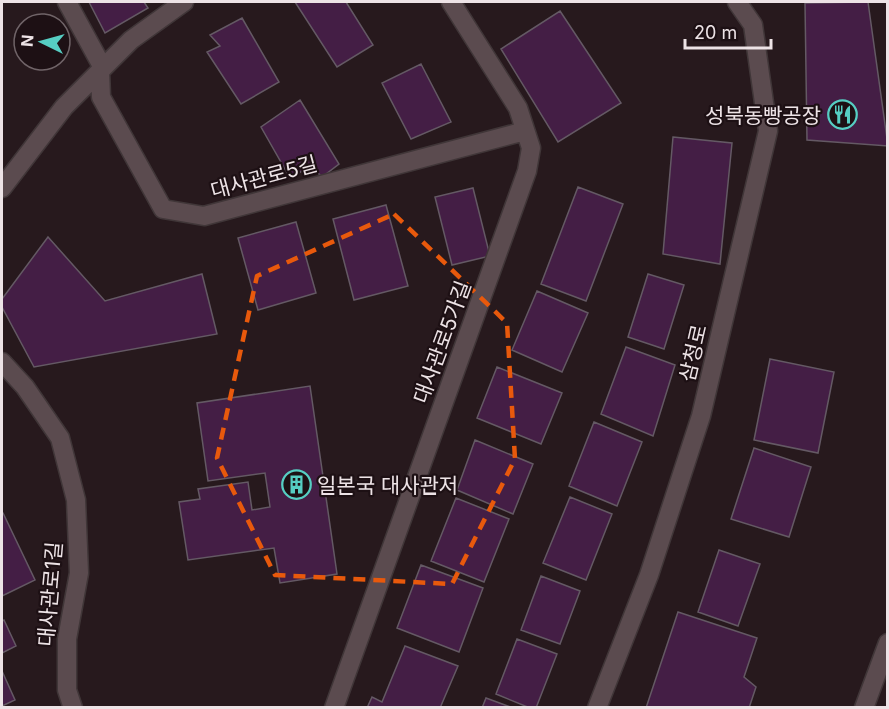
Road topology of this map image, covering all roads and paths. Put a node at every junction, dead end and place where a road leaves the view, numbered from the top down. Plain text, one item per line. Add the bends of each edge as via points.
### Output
1 (67, 2) edge
2 (183, 2) edge
3 (451, 2) edge
4 (737, 2) edge
5 (101, 69) junction
6 (525, 131) junction
7 (2, 188) edge
8 (2, 362) edge
9 (888, 643) edge
10 (73, 708) edge
11 (334, 708) edge
12 (597, 708) edge
13 (864, 708) edge

1 - 5 street
2 - 5 street via 131,40
3 - 6 street, 대사관로5가길 via 518,108
4 - 12 street, 삼청로 via 753,25 768,131 701,416 648,575
5 - 6 street, 대사관로5길 via 101,97 163,209 204,216
5 - 7 street via 64,107
6 - 11 street, 대사관로5가길 via 531,148 527,171
8 - 10 street, 대사관로1길 via 25,387 60,438 76,500 79,573 68,639 67,690
9 - 13 street

